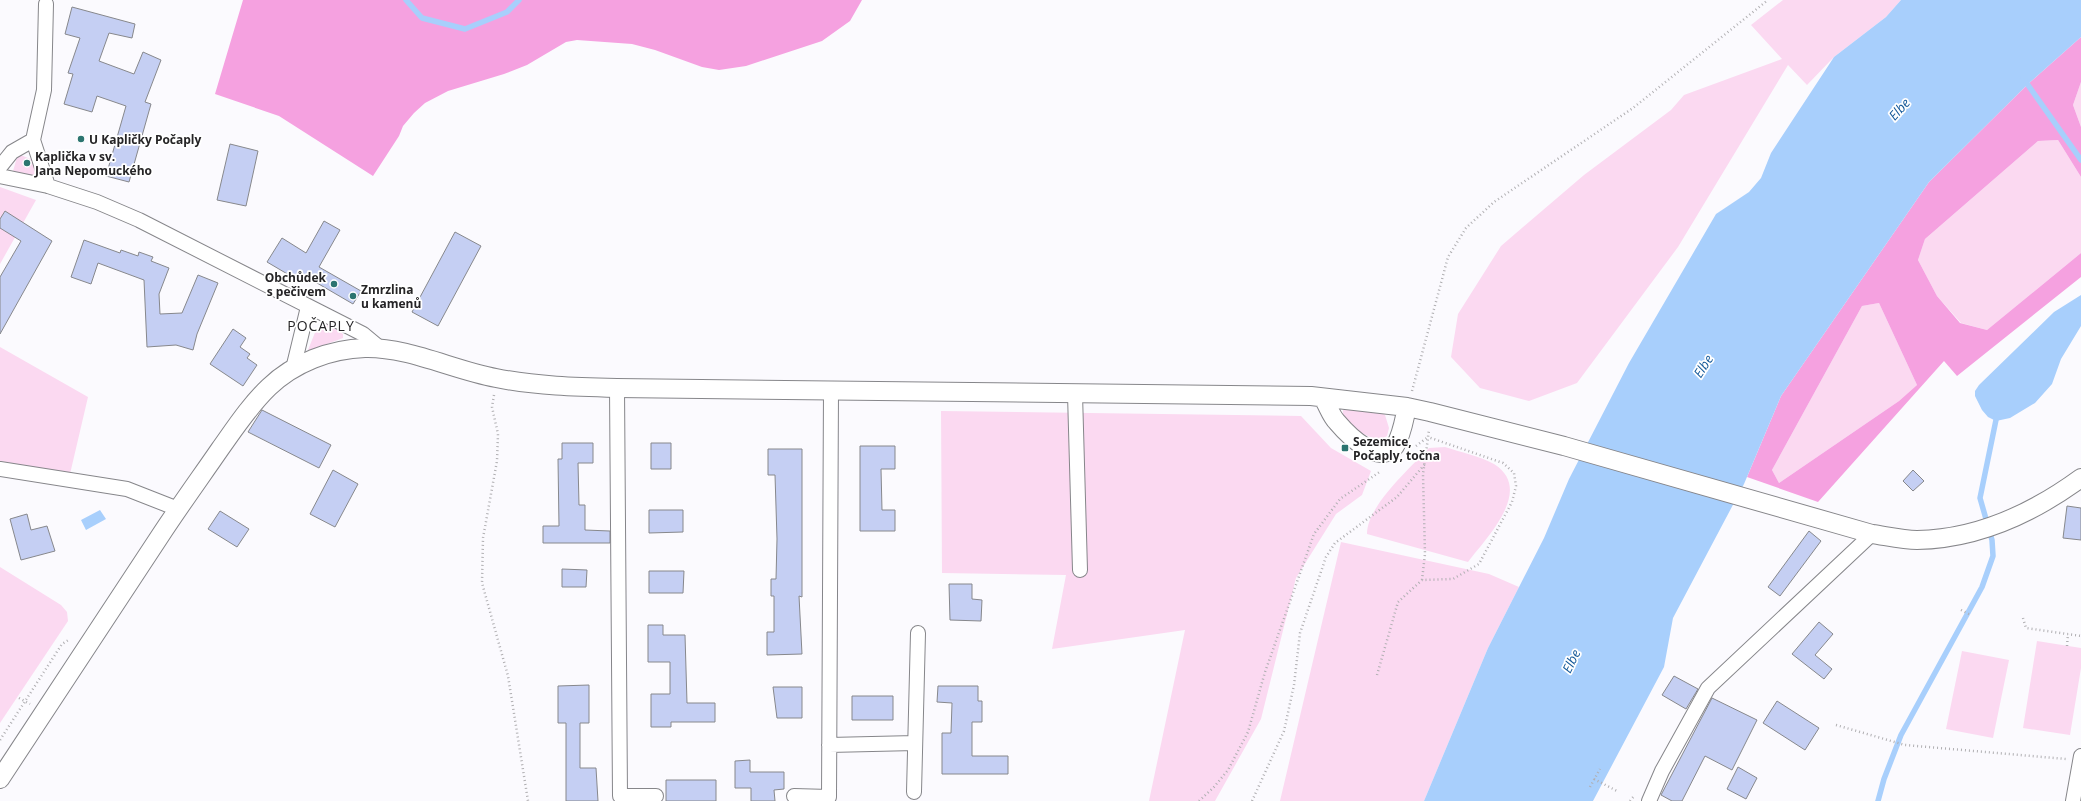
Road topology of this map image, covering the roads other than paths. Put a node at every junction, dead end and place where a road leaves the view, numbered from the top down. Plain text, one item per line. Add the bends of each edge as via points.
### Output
1 (46, 4) dead end
2 (33, 140) junction
3 (0, 167) edge
4 (0, 176) edge
5 (48, 186) junction
6 (308, 307) junction
7 (382, 349) junction
8 (293, 369) junction
9 (617, 388) junction
10 (831, 391) junction
11 (1075, 394) junction
12 (1323, 398) junction
13 (1407, 407) junction
14 (0, 469) edge
15 (2081, 478) edge
16 (178, 509) junction
17 (1872, 534) junction
18 (1080, 570) dead end
19 (918, 633) dead end
20 (916, 743) junction
21 (829, 745) junction
22 (2081, 758) edge
23 (0, 779) edge
24 (914, 792) dead end
25 (656, 796) dead end
26 (794, 796) dead end
27 (1649, 801) edge
28 (2073, 801) edge

1 - 2 street via 44,90
2 - 3 street via 12,152
2 - 5 street
4 - 5 street
5 - 6 street via 97,202 139,220
6 - 7 street via 363,334
6 - 8 street
7 - 8 street via 342,350 317,357
7 - 9 street via 404,352 460,370 542,386
8 - 16 street via 270,386 249,408
9 - 10 street
9 - 25 street via 620,796
10 - 11 street
10 - 21 street
11 - 12 street
11 - 18 street
12 - 13 street
12 - 13 street via 1336,422 1367,448 1380,454 1387,453 1394,447
13 - 17 street via 1564,446
14 - 16 street via 127,489
15 - 17 street via 2054,497 2016,518 1964,535 1916,540
16 - 23 street
17 - 27 street via 1708,688 1662,771
19 - 20 street
20 - 21 street
20 - 24 street
21 - 26 street via 829,797
22 - 28 street

